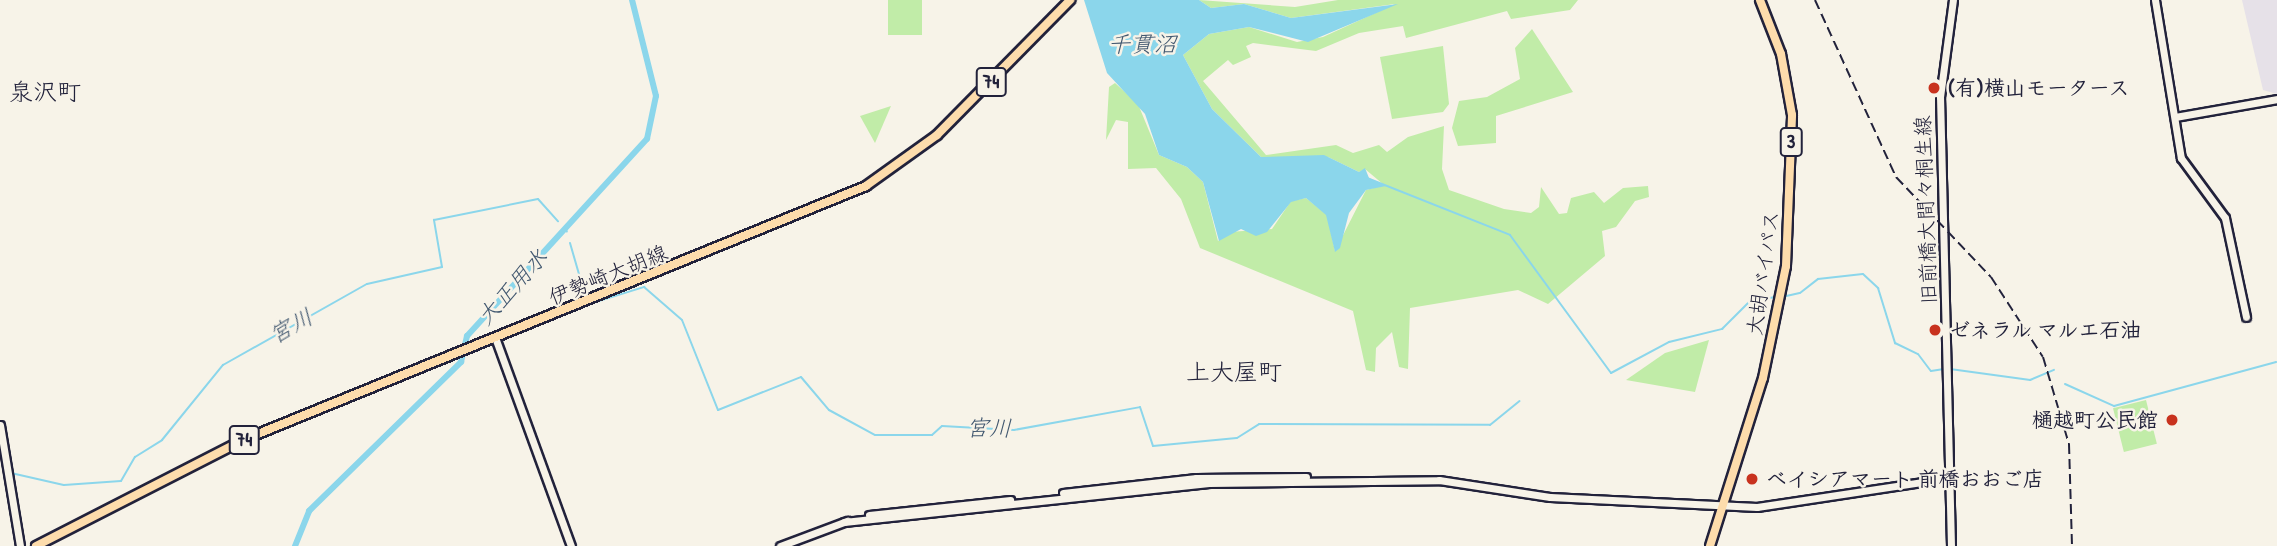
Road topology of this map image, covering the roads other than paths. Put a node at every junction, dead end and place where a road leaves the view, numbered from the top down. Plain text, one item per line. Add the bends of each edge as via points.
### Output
1 (1070, 0) edge
2 (1760, 0) edge
3 (1953, 0) edge
4 (2155, 0) edge
5 (2277, 99) edge
6 (2175, 117) junction
7 (2246, 317) dead end
8 (496, 340) junction
9 (0, 425) edge
10 (1948, 478) junction
11 (1723, 506) junction
12 (20, 546) edge
13 (36, 546) edge
14 (571, 546) edge
15 (780, 546) edge
16 (1710, 546) edge
17 (1951, 546) edge

1 - 8 main road, 伊勢崎大胡線 / 74 via 949,124 882,177
2 - 11 main road, 大胡バイパス / 3 via 1782,54 1791,115 1782,288
3 - 10 street, 旧前橋大間々桐生線 via 1940,97
4 - 6 street
5 - 6 street
6 - 7 street via 2187,171 2229,227
8 - 13 main road, 伊勢崎大胡線 / 74 via 208,455
8 - 14 street
9 - 12 street
10 - 11 street via 1780,506
10 - 17 street, 旧前橋大間々桐生線
11 - 15 street via 1550,497 1438,480 1188,485 844,522
11 - 16 main road, 大胡バイパス / 3

